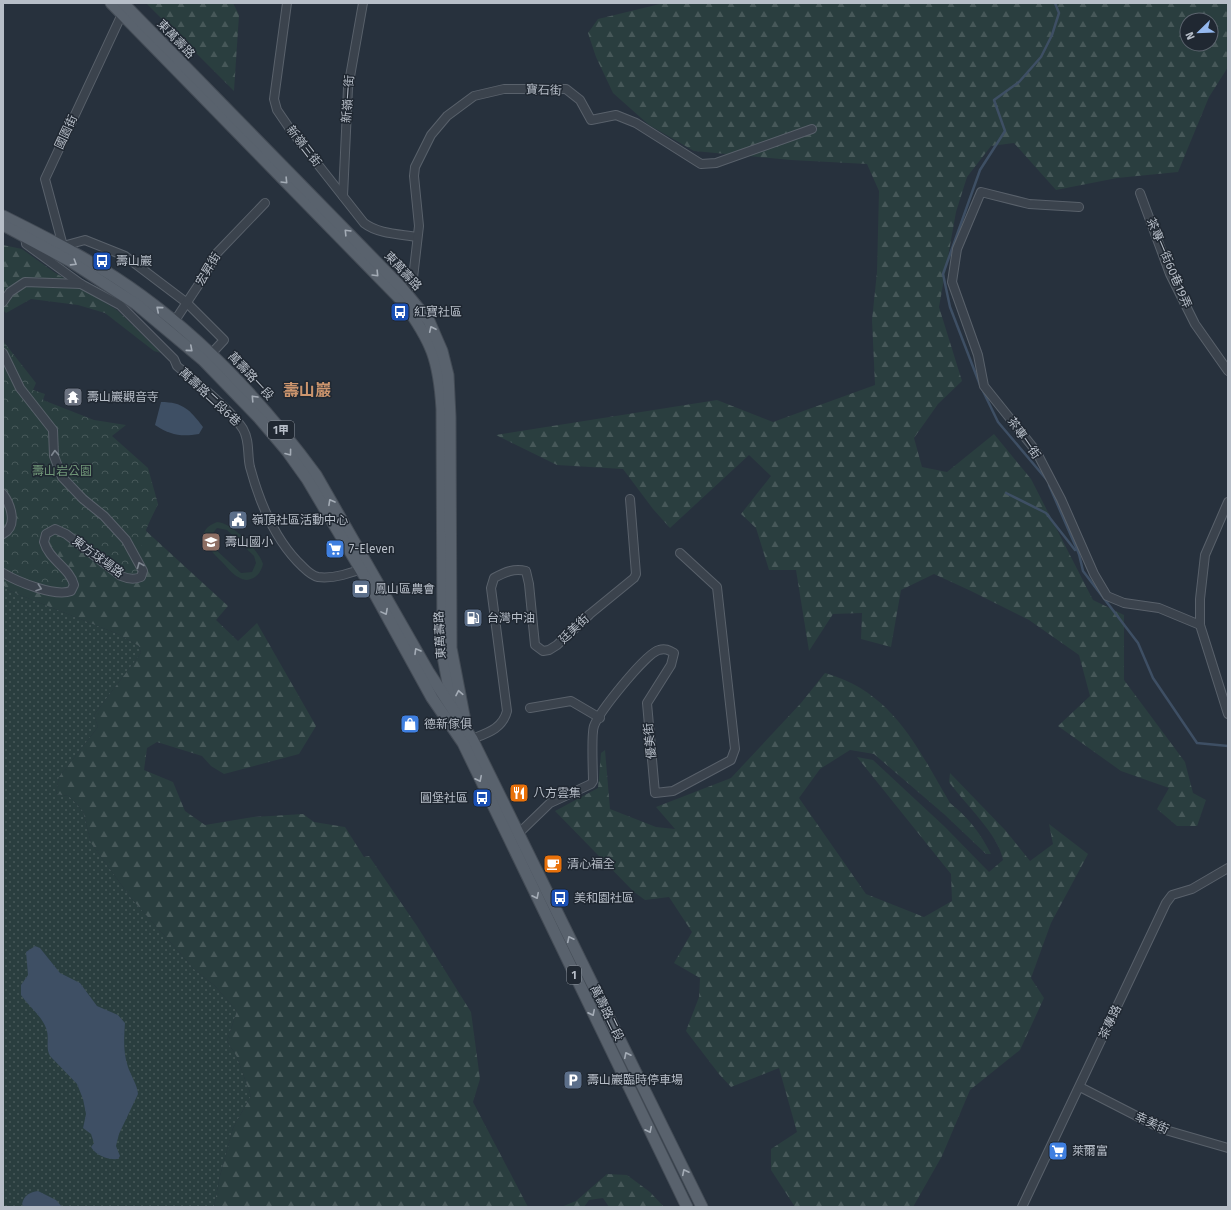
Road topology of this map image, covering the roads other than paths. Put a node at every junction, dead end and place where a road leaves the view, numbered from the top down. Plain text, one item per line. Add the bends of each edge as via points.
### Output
1 (111, 3) edge
2 (287, 3) edge
3 (363, 3) edge
4 (122, 8) edge
5 (812, 129) dead end
6 (1140, 193) dead end
7 (343, 196) junction
8 (265, 203) dead end
9 (1079, 207) dead end
10 (3, 216) edge
11 (3, 225) edge
12 (26, 233) junction
13 (417, 237) junction
14 (61, 250) junction
15 (81, 284) junction
16 (405, 298) junction
17 (3, 302) edge
18 (188, 303) junction
19 (174, 322) junction
20 (3, 354) edge
21 (211, 354) junction
22 (1228, 371) edge
23 (3, 494) edge
24 (630, 499) dead end
25 (1228, 502) edge
26 (3, 534) edge
27 (680, 553) dead end
28 (364, 567) junction
29 (3, 573) edge
30 (1200, 625) junction
31 (444, 661) junction
32 (428, 671) junction
33 (530, 708) dead end
34 (453, 710) junction
35 (1228, 714) edge
36 (600, 718) junction
37 (450, 723) junction
38 (467, 738) junction
39 (519, 833) junction
40 (1228, 868) edge
41 (1080, 1088) junction
42 (1228, 1148) edge
43 (687, 1207) edge
44 (702, 1207) edge
45 (1022, 1207) edge

1 - 4 main road, 東萬壽路 / 1
2 - 7 street, 新嶺三街 via 274,98 277,110
3 - 7 street, 新嶺一街 via 348,88
4 - 14 street, 國園街 via 45,179
4 - 16 main road, 東萬壽路 / 1
5 - 13 street, 寶石街 via 716,163 701,164 636,123 616,115 591,120 580,100 566,89 504,89 474,96 447,116 431,134 418,158 414,176
6 - 22 street, 茶專一街60巷19弄 via 1170,274 1195,324
7 - 13 street, 新嶺三街 via 371,228
8 - 18 street, 宏昇街 via 216,253
9 - 30 street, 茶專一街 via 1029,204 981,192 957,249 952,282 978,355 984,386 1036,451 1061,499 1094,574 1107,596 1124,603 1158,608
10 - 12 main road, 萬壽路一段 / 1甲
11 - 12 main road, 萬壽路一段 / 1甲
12 - 14 main road, 萬壽路一段 / 1甲
12 - 15 street via 26,244
13 - 16 street, 寶石街 via 413,278
14 - 18 street via 85,240 125,256
19 -> 14 main road, 萬壽路一段 / 1甲 via 142,296
14 -> 28 main road, 萬壽路一段 / 1甲 via 136,304 203,360 231,388 287,451
15 - 17 street via 25,282 10,292
15 - 28 street, 萬壽路二段6巷 via 120,305 133,316 174,359 177,366 221,405 242,428 247,438 250,467 270,525 296,560 318,577 339,575
16 - 31 main road, 東萬壽路 / 1 via 430,344 440,379
38 -> 16 main road, 東萬壽路 / 1 via 451,648 448,375 442,351 428,321
18 - 19 street, 宏昇街
18 - 21 street via 224,340
19 - 21 main road, 萬壽路一段 / 1甲
29 -> 20 street, 東方球場路 via 50,592 71,591 74,585 71,577 49,553 44,542 46,534 55,529 66,534 121,576 129,579 138,578 141,577 142,571 126,540 62,477 54,456 52,430 20,388
28 -> 21 main road, 萬壽路一段 / 1甲 via 316,476 268,413
23 - 26 street via 7,499 12,525
24 - 38 street, 廷美街 via 636,574 634,578 549,650 543,651 534,645 526,571 507,571 494,578 491,588 507,711 501,725 494,730
25 - 30 street via 1205,555
27 - 36 street, 優美街 via 717,587 734,749 731,760 673,791 655,793 647,703 672,665 674,652 667,649 651,654 637,668
32 -> 28 main road, 萬壽路一段 / 1甲
28 -> 37 main road, 萬壽路一段 / 1甲 via 432,698
30 - 35 street
31 - 32 main road via 432,671
31 - 34 main road, 東萬壽路 / 1
32 - 34 main road, 萬壽路一段 / 1甲
33 - 36 street via 572,701
34 - 37 main road, 東萬壽路 / 1
34 - 38 main road, 萬壽路一段 / 1甲
36 - 39 street, 優美街 via 594,726 591,784 550,803
37 - 38 main road, 萬壽路二段 / 1
38 - 39 main road, 萬壽路二段 / 1
38 -> 43 main road, 萬壽路二段 / 1
44 -> 39 main road, 萬壽路二段 / 1
40 - 41 street, 茶專路 via 1192,889 1172,895 1166,903
41 - 42 street, 幸美街 via 1162,1129
41 - 45 street, 茶專路

